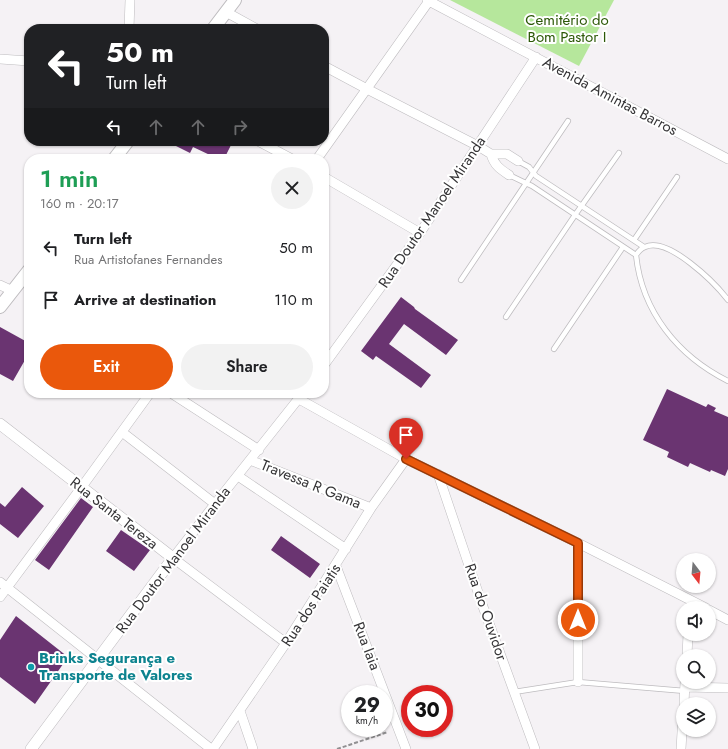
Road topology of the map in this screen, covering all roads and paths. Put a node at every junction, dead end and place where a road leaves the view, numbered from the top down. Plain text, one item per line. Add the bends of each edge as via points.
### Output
1 (130, 0) edge
2 (235, 0) edge
3 (428, 1) edge
4 (226, 12) junction
5 (128, 24) edge
6 (218, 24) edge
7 (248, 24) edge
8 (536, 57) junction
9 (0, 59) edge
10 (24, 61) edge
11 (329, 69) edge
12 (367, 89) junction
13 (568, 121) dead end
14 (329, 142) edge
15 (124, 146) edge
16 (267, 146) edge
17 (478, 146) junction
18 (619, 153) dead end
19 (118, 154) edge
20 (283, 154) edge
21 (491, 154) junction
22 (728, 159) edge
23 (518, 161) joint
24 (534, 173) junction
25 (509, 175) joint
26 (677, 177) dead end
27 (329, 180) edge
28 (527, 183) junction
29 (582, 206) junction
30 (576, 215) junction
31 (420, 233) junction
32 (634, 240) junction
33 (624, 247) junction
34 (644, 247) junction
35 (636, 255) junction
36 (24, 277) edge
37 (461, 280) dead end
38 (0, 285) edge
39 (13, 291) junction
40 (728, 300) edge
41 (0, 307) edge
42 (506, 318) dead end
43 (554, 349) dead end
44 (329, 358) edge
45 (728, 381) edge
46 (146, 398) edge
47 (179, 398) edge
48 (299, 398) edge
49 (304, 398) edge
50 (0, 424) edge
51 (122, 432) junction
52 (259, 450) junction
53 (406, 459) junction
54 (250, 460) junction
55 (438, 474) junction
56 (238, 476) junction
57 (81, 488) junction
58 (215, 504) junction
59 (371, 508) junction
60 (578, 543) junction
61 (346, 549) junction
62 (173, 558) junction
63 (336, 566) junction
64 (4, 584) edge
65 (0, 597) edge
66 (684, 601) edge
67 (716, 614) edge
68 (728, 620) edge
69 (286, 643) junction
70 (97, 659) junction
71 (578, 682) junction
72 (676, 686) edge
73 (716, 687) edge
74 (728, 688) edge
75 (514, 692) junction
76 (240, 711) junction
77 (399, 729) junction
78 (682, 737) edge
79 (31, 749) edge
80 (212, 749) edge
81 (253, 749) edge
82 (337, 749) edge
83 (406, 749) edge
84 (535, 749) edge
85 (681, 749) edge

1 - 5 street
2 - 4 main road
3 - 8 street, Avenida Amintas Barros
3 - 12 street
4 - 6 main road
4 - 7 street
8 - 17 street, Rua Doutor Manoel Miranda
8 - 22 street, Avenida Amintas Barros
9 - 10 street
11 - 12 street
12 - 14 street
12 - 17 street
13 - 24 lane
15 - 19 main road
16 - 20 street
17 - 21 street
17 - 31 street, Rua Doutor Manoel Miranda
18 - 29 lane
21 - 23 street via 507,154
21 - 25 street via 498,168
23 - 24 lane
24 - 28 lane
24 - 29 lane
25 - 28 lane
26 - 32 lane
27 - 31 street
28 - 30 lane
28 - 37 lane
29 - 30 lane
29 - 32 lane
30 - 33 lane
30 - 42 lane
31 - 44 street, Rua Doutor Manoel Miranda
32 - 34 lane
33 - 35 lane
33 - 43 lane
34 - 35 lane
34 - 40 lane via 657,245 673,252 705,276
35 - 45 lane via 640,283 665,330 696,360
36 - 39 main road
38 - 39 street
39 - 41 main road
46 - 51 street
47 - 52 street
48 - 52 street, Rua Doutor Manoel Miranda
49 - 53 street
50 - 57 street, Rua Santa Tereza
51 - 57 street
51 - 58 street
52 - 54 street, Rua Doutor Manoel Miranda
53 - 55 street
53 - 59 street, Rua dos Paiatis
54 - 56 street, Rua Doutor Manoel Miranda
54 - 59 street, Travessa R Gama
55 - 60 street
55 - 75 street, Rua do Ouvidor
56 - 58 street, Rua Doutor Manoel Miranda
56 - 61 street
57 - 62 street, Rua Santa Tereza
57 - 64 street
58 - 62 street, Rua Doutor Manoel Miranda
59 - 61 street, Rua dos Paiatis
60 - 66 street
60 - 71 street
61 - 63 street, Rua dos Paiatis
62 - 69 street, Rua Santa Tereza
62 - 70 street, Rua Doutor Manoel Miranda
63 - 69 street, Rua dos Paiatis
63 - 77 street, Rua Iaia
64 - 65 street
64 - 70 street
67 - 68 street
69 - 76 street, Rua dos Paiatis
70 - 79 street, Rua Doutor Manoel Miranda
70 - 80 street
71 - 72 lane
71 - 75 lane
73 - 74 street
75 - 84 street, Rua do Ouvidor
76 - 80 street, Rua dos Paiatis
76 - 81 street
77 - 82 path
77 - 83 street, Rua Iaia
78 - 85 street

